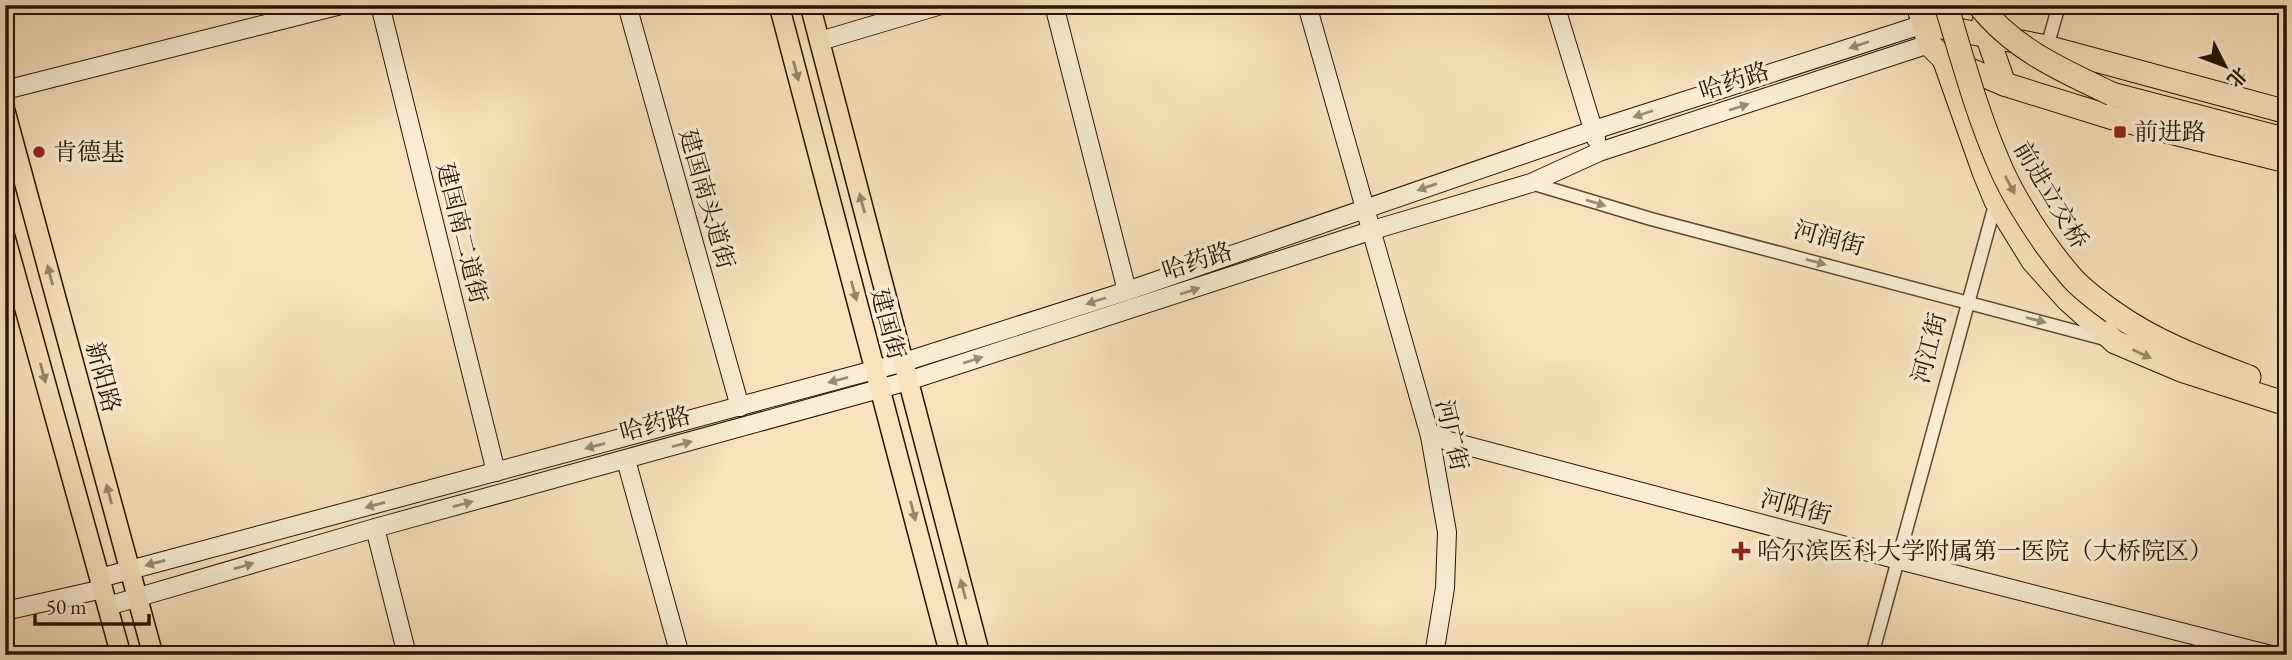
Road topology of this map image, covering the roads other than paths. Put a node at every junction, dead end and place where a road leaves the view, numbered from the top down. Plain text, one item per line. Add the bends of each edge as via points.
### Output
1 (341, 5) edge
2 (380, 5) edge
3 (627, 5) edge
4 (779, 5) edge
5 (810, 5) edge
6 (1054, 5) edge
7 (1307, 5) edge
8 (1555, 5) edge
9 (1946, 5) edge
10 (1978, 5) edge
11 (2059, 5) edge
12 (937, 6) edge
13 (1929, 33) edge
14 (1988, 37) junction
15 (820, 41) junction
16 (2047, 47) junction
17 (2004, 84) junction
18 (5, 90) edge
19 (5, 111) edge
20 (2287, 112) edge
21 (1594, 130) junction
22 (2287, 140) edge
23 (1599, 152) junction
24 (2287, 161) edge
25 (1531, 183) junction
26 (1996, 201) junction
27 (1366, 209) junction
28 (1373, 230) junction
29 (5, 237) edge
30 (1127, 291) junction
31 (1969, 302) junction
32 (2115, 342) junction
33 (875, 370) junction
34 (906, 371) junction
35 (2287, 388) edge
36 (881, 389) junction
37 (2287, 404) edge
38 (740, 407) junction
39 (1430, 436) junction
40 (626, 460) junction
41 (496, 472) junction
42 (375, 528) junction
43 (1899, 560) junction
44 (130, 570) junction
45 (104, 591) junction
46 (136, 597) junction
47 (5, 611) edge
48 (121, 655) edge
49 (153, 655) edge
50 (407, 655) edge
51 (680, 655) edge
52 (950, 655) edge
53 (980, 655) edge
54 (1434, 655) edge
55 (1872, 655) edge
56 (2271, 655) edge

1 - 18 main road
2 - 41 main road, 建国南二道街
3 - 38 main road, 建国南头道街
4 -> 33 main road, 建国街
5 - 15 main road, 建国街
6 - 30 main road
7 - 27 main road, 河广街
8 - 21 main road
9 -> 35 highway, 前进立交桥, bridge via 1997,162 2072,278 2113,313 2178,351
10 - 14 highway
10 - 22 highway, bridge via 2044,61 2112,94
11 - 16 street
12 - 15 main road
13 - 14 highway, 哈药路
13 - 17 highway
13 -> 21 main road, 哈药路
23 -> 13 main road, 哈药路
13 - 26 highway
14 - 16 highway, 哈药路
14 - 17 highway
34 -> 15 main road, 建国街
16 - 20 highway, 哈药路
17 - 24 highway via 2110,117
44 -> 19 main road, 新阳路
21 - 23 main road
21 -> 27 main road, 哈药路
23 - 25 main road, 哈药路
25 - 28 main road, 哈药路
25 -> 31 street, 河润街
26 - 31 street, 河江街
26 - 32 highway, 河润街 via 2033,261
27 - 28 main road, 河广街
27 - 30 main road, 哈药路
34 -> 28 main road, 哈药路
28 - 39 main road, 河广街
29 -> 45 main road
30 -> 34 main road, 哈药路
31 -> 32 street, 河润街
31 - 43 street, 河江街
32 -> 37 highway, 河润街 via 2181,370
33 - 34 main road, 哈药路
33 - 36 main road, 建国街
33 -> 38 main road, 哈药路
34 - 36 main road, 哈药路
53 -> 34 main road, 建国街
40 -> 36 main road, 哈药路
36 -> 52 main road, 建国街
38 -> 41 main road, 哈药路
39 - 43 main road, 河阳街
39 - 54 main road, 河广街 via 1447,532 1445,588
42 -> 40 main road, 哈药路
40 - 51 main road
41 -> 44 main road, 哈药路
46 -> 42 main road, 哈药路
42 - 50 main road
43 - 55 street, 河江街
43 - 56 main road, 河阳街
44 - 45 main road, 哈药路
44 - 46 main road, 新阳路
45 - 46 main road, 哈药路
45 - 47 main road, 哈药路
45 - 48 main road
46 - 49 main road, 新阳路

